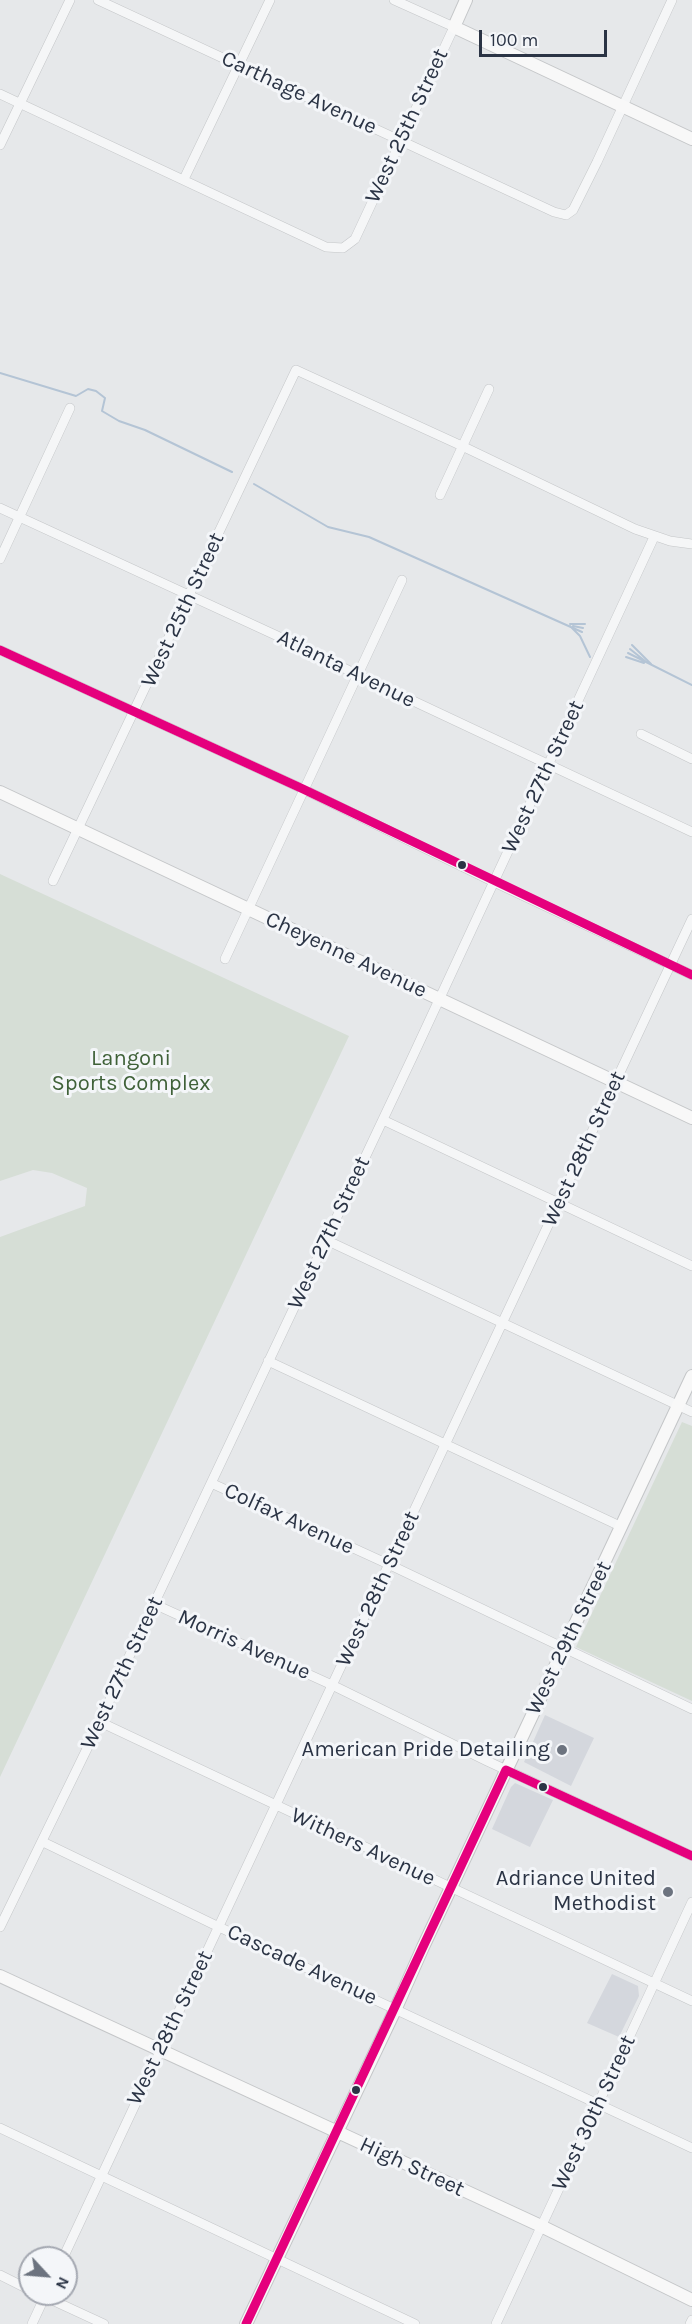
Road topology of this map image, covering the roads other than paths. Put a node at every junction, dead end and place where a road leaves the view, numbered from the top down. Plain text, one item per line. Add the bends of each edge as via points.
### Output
1 (70, 0) edge
2 (98, 0) edge
3 (270, 0) edge
4 (394, 0) edge
5 (466, 0) edge
6 (672, 0) edge
7 (454, 27) junction
8 (238, 65) junction
9 (0, 94) edge
10 (20, 103) junction
11 (622, 107) junction
12 (692, 139) edge
13 (402, 140) junction
14 (0, 145) edge
15 (184, 179) junction
16 (489, 389) dead end
17 (70, 408) dead end
18 (462, 446) junction
19 (440, 495) dead end
20 (0, 508) edge
21 (20, 517) junction
22 (654, 537) junction
23 (692, 544) edge
24 (0, 559) edge
25 (402, 580) dead end
26 (190, 595) junction
27 (0, 650) edge
28 (358, 675) junction
29 (135, 713) junction
30 (641, 734) dead end
31 (692, 759) edge
32 (549, 765) junction
33 (303, 789) junction
34 (0, 792) edge
35 (78, 829) junction
36 (692, 832) edge
37 (53, 881) dead end
38 (494, 882) junction
39 (248, 909) junction
40 (692, 919) edge
41 (225, 959) dead end
42 (670, 965) junction
43 (692, 975) edge
44 (439, 1000) junction
45 (615, 1082) junction
46 (692, 1118) edge
47 (383, 1120) junction
48 (559, 1203) junction
49 (326, 1240) junction
50 (692, 1266) edge
51 (502, 1324) junction
52 (268, 1361) junction
53 (692, 1376) edge
54 (678, 1406) junction
55 (692, 1412) edge
56 (446, 1444) junction
57 (211, 1483) junction
58 (622, 1527) junction
59 (388, 1564) junction
60 (154, 1604) junction
61 (565, 1648) junction
62 (332, 1685) junction
63 (692, 1709) edge
64 (100, 1722) junction
65 (506, 1770) junction
66 (275, 1806) junction
67 (43, 1842) junction
68 (692, 1856) edge
69 (452, 1888) junction
70 (692, 1902) edge
71 (0, 1927) edge
72 (219, 1927) junction
73 (0, 1976) edge
74 (655, 1984) junction
75 (692, 2001) edge
76 (396, 2008) junction
77 (159, 2051) junction
78 (597, 2104) junction
79 (0, 2128) edge
80 (336, 2133) junction
81 (692, 2148) edge
82 (101, 2176) junction
83 (541, 2226) junction
84 (69, 2246) edge
85 (276, 2258) junction
86 (0, 2275) edge
87 (18, 2284) edge
88 (692, 2300) edge
89 (39, 2306) edge
90 (67, 2306) edge
91 (32, 2324) edge
92 (104, 2324) edge
93 (246, 2324) edge
94 (415, 2324) edge
95 (496, 2324) edge

1 - 10 street
2 - 8 street, Carthage Avenue
3 - 8 street
4 - 7 street
5 - 7 street, West 25th Street
6 - 11 street
7 - 11 street
7 - 13 street, West 25th Street
8 - 13 street, Carthage Avenue
8 - 15 street
9 - 10 street
10 - 14 street
10 - 15 street
11 - 12 street
11 - 13 street, Carthage Avenue via 573,210 566,215
13 - 15 street, West 25th Street via 355,239 343,248 326,247
16 - 18 street
17 - 21 street
18 - 19 street
18 - 22 street
18 - 26 street, West 25th Street via 296,370
20 - 21 street, Atlanta Avenue
21 - 24 street
21 - 26 street, Atlanta Avenue
22 - 23 street
22 - 32 street, West 27th Street
25 - 28 street
26 - 28 street, Atlanta Avenue
26 - 29 street, West 25th Street
27 - 29 street
28 - 32 street, Atlanta Avenue
28 - 33 street
29 - 33 street
29 - 35 street, West 25th Street
30 - 31 street
32 - 36 street, Atlanta Avenue
32 - 38 street, West 27th Street
33 - 38 street
33 - 39 street
34 - 35 street, Cheyenne Avenue
35 - 37 street, West 25th Street
35 - 39 street, Cheyenne Avenue
38 - 42 street
38 - 44 street, West 27th Street
39 - 41 street
39 - 44 street, Cheyenne Avenue
40 - 42 street, West 28th Street
42 - 43 street
42 - 45 street, West 28th Street
44 - 45 street, Cheyenne Avenue
44 - 47 street, West 27th Street
45 - 46 street, Cheyenne Avenue
45 - 48 street, West 28th Street
47 - 48 street
47 - 49 street, West 27th Street
48 - 50 street
48 - 51 street, West 28th Street
49 - 51 street
49 - 52 street, West 27th Street
51 - 54 street
51 - 56 street, West 28th Street
52 - 56 street
52 - 57 street, West 27th Street
53 - 54 street, West 29th Street
54 - 55 street
54 - 58 street, West 29th Street
56 - 58 street
56 - 59 street, West 28th Street
57 - 59 street, Colfax Avenue
57 - 60 street, West 27th Street
58 - 61 street, West 29th Street
59 - 61 street, Colfax Avenue
59 - 62 street, West 28th Street
60 - 62 street, Morris Avenue
60 - 64 street, West 27th Street
61 - 63 street, Colfax Avenue
61 - 65 street, West 29th Street
62 - 65 street, Morris Avenue
62 - 66 street, West 28th Street
64 - 66 street, Withers Avenue
64 - 67 street, West 27th Street
65 - 68 street, Morris Avenue
65 - 69 street, West 29th Street
66 - 69 street, Withers Avenue
66 - 72 street, West 28th Street
67 - 71 street, West 27th Street
67 - 72 street, Cascade Avenue
69 - 74 street, Withers Avenue
69 - 76 street, West 29th Street
70 - 74 street, West 30th Street
72 - 76 street, Cascade Avenue
72 - 77 street, West 28th Street
73 - 77 street, High Street
74 - 75 street, Withers Avenue
74 - 78 street, West 30th Street
76 - 78 street, Cascade Avenue
76 - 80 street, West 29th Street
77 - 80 street, High Street
77 - 82 street, West 28th Street
78 - 81 street, Cascade Avenue
78 - 83 street, West 30th Street
79 - 82 street
80 - 83 street, High Street
80 - 85 street, West 29th Street
82 - 84 street, West 28th Street
82 - 85 street
83 - 88 street, High Street
83 - 95 street, West 30th Street
85 - 93 street, West 29th Street
85 - 94 street
86 - 87 street
89 - 91 street
90 - 92 street

